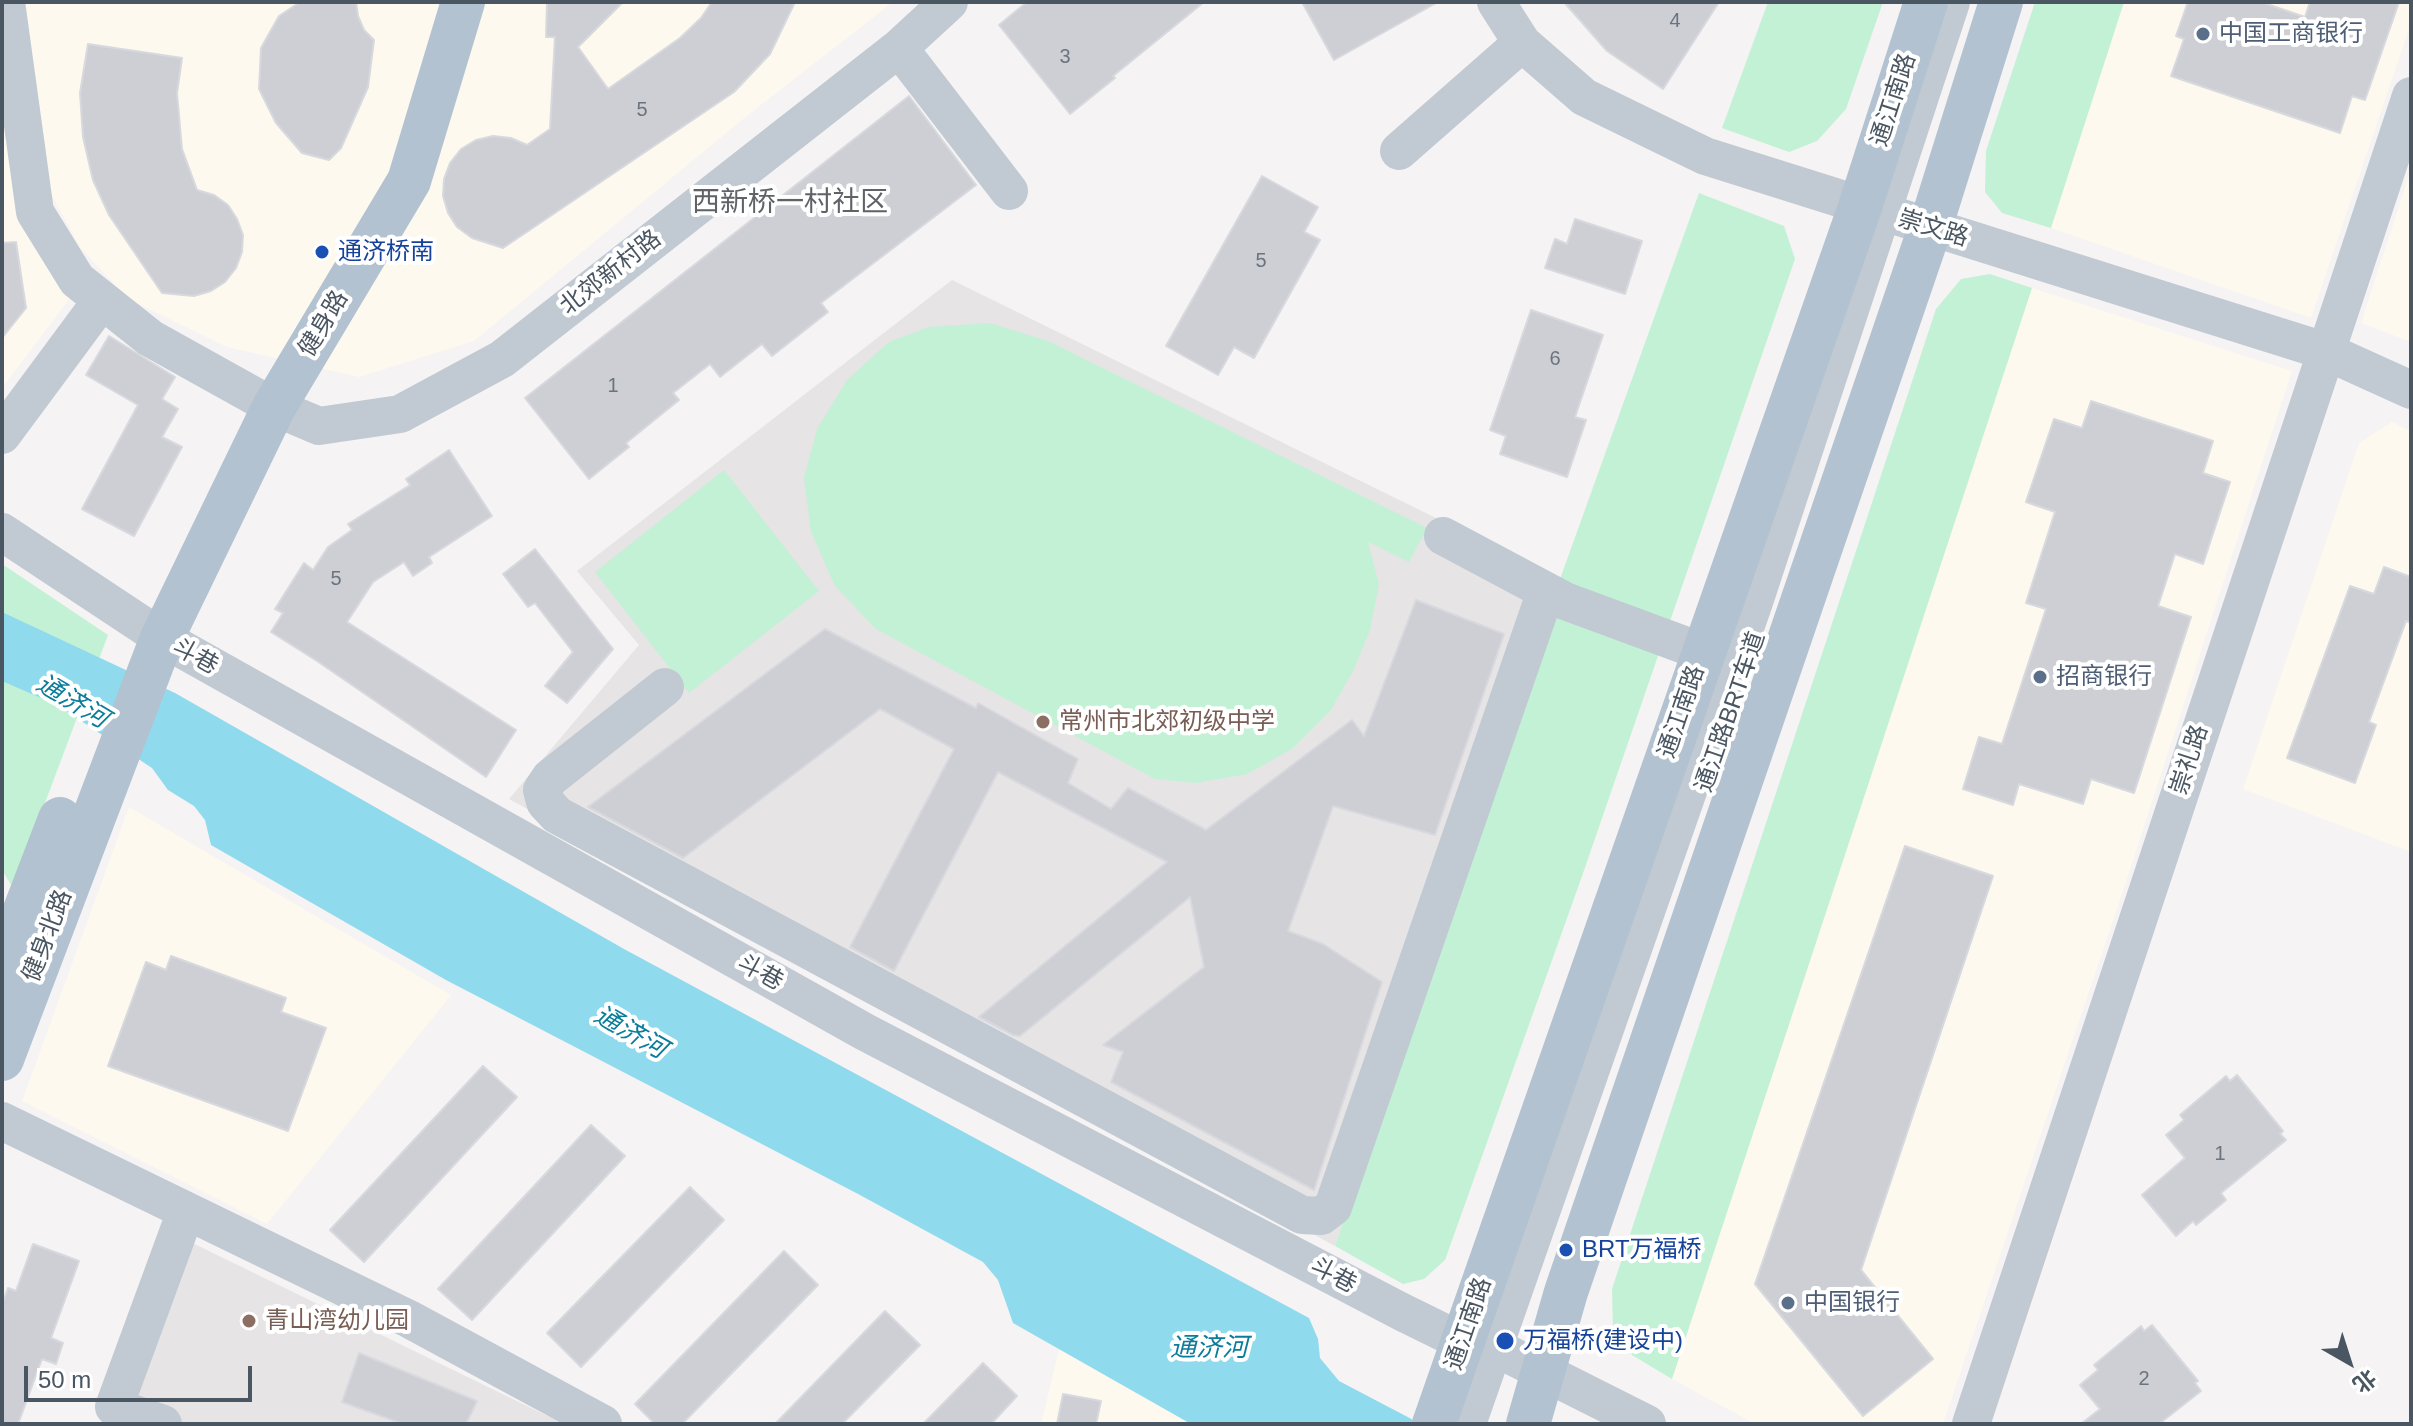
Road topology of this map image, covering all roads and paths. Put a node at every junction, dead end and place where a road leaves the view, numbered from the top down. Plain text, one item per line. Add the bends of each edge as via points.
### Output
1 (6, 2) edge
2 (434, 2) edge
3 (463, 2) edge
4 (1496, 2) edge
5 (1926, 2) edge
6 (1951, 2) edge
7 (1968, 2) edge
8 (2001, 2) edge
9 (919, 19) edge
10 (1522, 43) junction
11 (2411, 96) edge
12 (1399, 151) dead end
13 (1009, 191) dead end
14 (1892, 216) junction
15 (102, 300) junction
16 (2325, 351) junction
17 (2411, 390) edge
18 (263, 402) junction
19 (2, 435) edge
20 (2, 532) edge
21 (1443, 536) dead end
22 (1546, 591) junction
23 (151, 631) junction
24 (1703, 652) junction
25 (665, 687) dead end
26 (83, 803) junction
27 (2, 970) edge
28 (2, 1059) edge
29 (2, 1121) edge
30 (186, 1211) junction
31 (1501, 1354) junction
32 (1472, 1422) edge
33 (163, 1424) edge
34 (603, 1424) edge
35 (1647, 1424) edge
36 (1971, 1424) edge

1 - 15 street, 北郊新村路 via 35,212 77,280
2 - 18 main road, 健身路 via 378,188
3 - 18 main road, 健身路 via 409,181
4 - 10 street, 崇文路
5 - 14 main road, 通江南路
6 - 14 street
7 - 14 street
8 - 14 main road, 通江南路
9 - 13 street
9 - 18 street, 北郊新村路 via 502,359 400,414 319,426
10 - 12 street
10 - 14 street, 崇文路 via 1584,97 1705,156
11 - 16 street, 崇礼路
14 - 16 street, 崇文路
14 - 24 main road, 通江南路
14 - 31 main road, 通江南路 via 1571,1277
15 - 18 street, 北郊新村路 via 150,338
15 - 19 street
16 - 17 street, 崇文路
16 - 36 street, 崇礼路
18 - 23 main road, 健身路
20 - 23 street, 斗巷
21 - 22 street
22 - 24 street
22 - 25 street via 1333,1207 1321,1216 1302,1215 557,815 542,790 550,778
23 - 26 main road, 健身路
23 - 31 street, 斗巷 via 865,1032
24 - 31 main road, 通江南路
26 - 27 main road, 健身北路
26 - 28 main road, 健身北路
29 - 30 street
30 - 33 street via 114,1407
30 - 34 street via 409,1319
31 - 32 main road, 通江南路
31 - 32 main road, 通江南路
31 - 35 street, 斗巷

